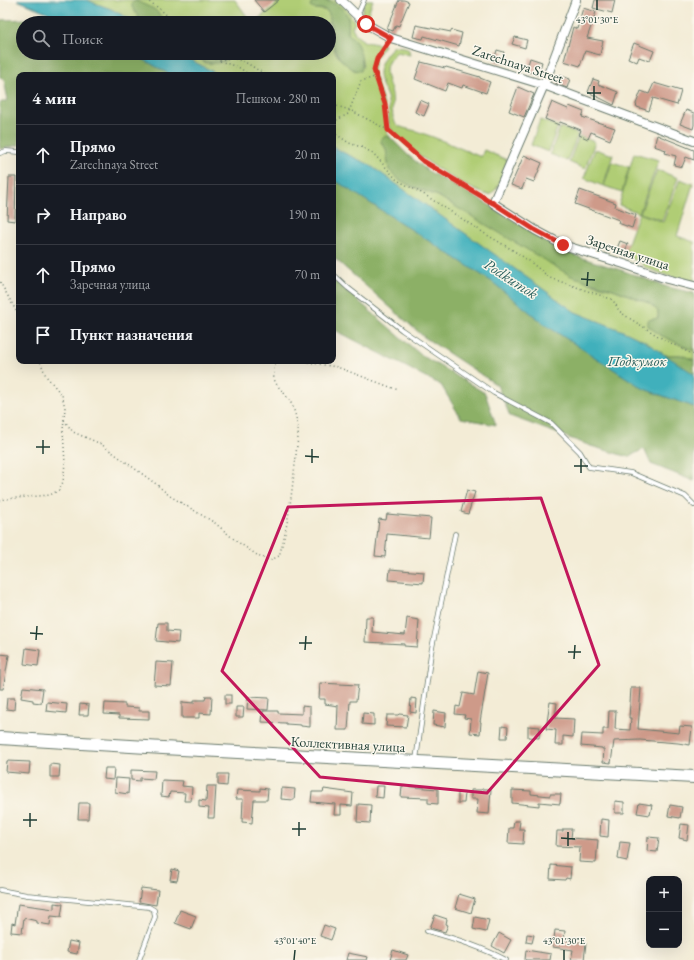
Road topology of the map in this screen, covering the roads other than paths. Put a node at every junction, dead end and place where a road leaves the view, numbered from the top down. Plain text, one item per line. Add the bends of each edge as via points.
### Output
1 (341, 0) edge
2 (364, 0) edge
3 (576, 0) edge
4 (357, 16) junction
5 (544, 85) junction
6 (694, 141) edge
7 (16, 152) edge
8 (0, 153) edge
9 (336, 277) edge
10 (694, 286) edge
11 (694, 505) edge
12 (455, 534) dead end
13 (0, 738) edge
14 (416, 763) junction
15 (694, 777) edge
16 (0, 890) edge
17 (427, 931) dead end
18 (139, 960) edge
19 (506, 960) edge

1 - 4 street, Zarechnaya Street
2 - 4 lane
3 - 5 street
4 - 5 street, Zarechnaya Street via 391,38
5 - 6 street, Zarechnaya Street
5 - 10 street, Заречная улица via 493,203 563,245
7 - 8 lane
9 - 11 lane via 402,330 494,393 551,423 580,452 590,468 631,473 685,496
12 - 14 lane via 431,653
13 - 14 street, Коллективная улица
14 - 15 street, Коллективная улица
16 - 18 lane via 149,907 154,910 156,917
17 - 19 lane via 452,938

